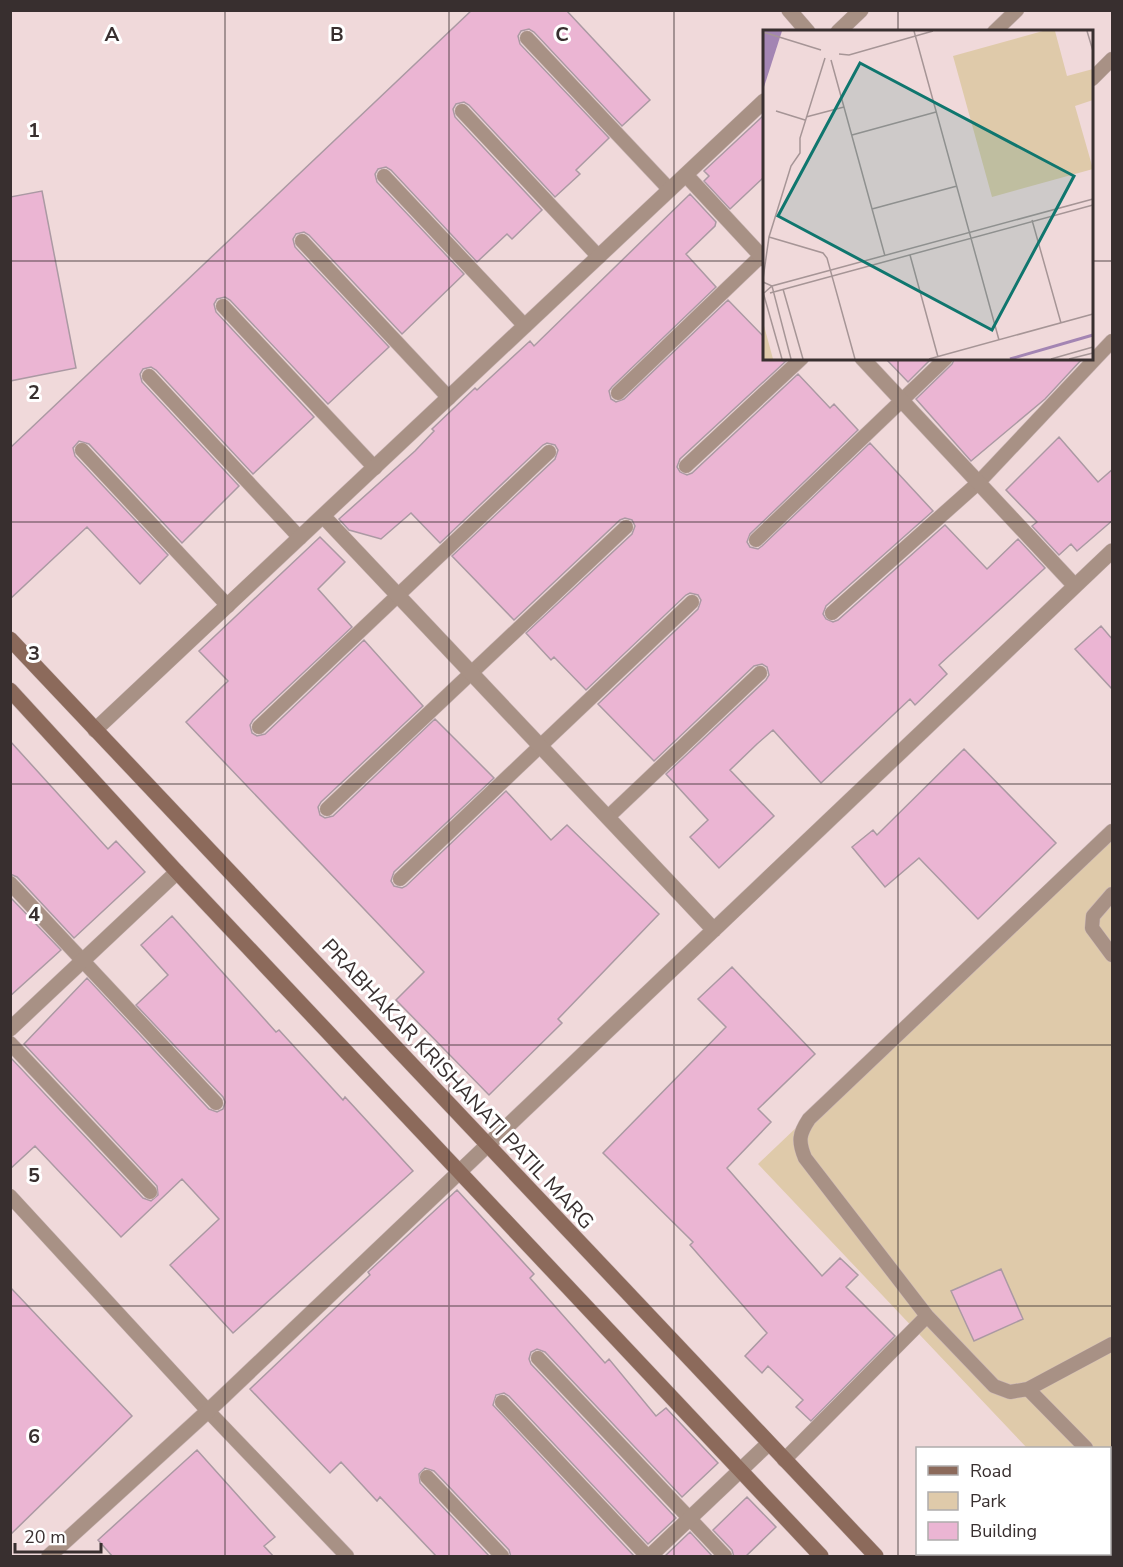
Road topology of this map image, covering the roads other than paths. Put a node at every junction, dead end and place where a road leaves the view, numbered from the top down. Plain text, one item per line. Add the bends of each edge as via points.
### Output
1 (789, 10) edge
2 (861, 10) edge
3 (1017, 10) edge
4 (806, 30) edge
5 (840, 30) edge
6 (996, 30) edge
7 (527, 38) dead end
8 (1113, 59) edge
9 (1093, 78) edge
10 (763, 103) edge
11 (462, 111) dead end
12 (686, 175) junction
13 (384, 176) dead end
14 (670, 190) junction
15 (302, 241) dead end
16 (763, 255) edge
17 (599, 257) junction
18 (763, 257) edge
19 (223, 306) dead end
20 (525, 326) junction
21 (1113, 341) edge
22 (800, 360) edge
23 (864, 360) edge
24 (944, 360) edge
25 (149, 376) dead end
26 (618, 393) dead end
27 (449, 398) junction
28 (900, 401) junction
29 (82, 450) dead end
30 (549, 452) dead end
31 (687, 466) dead end
32 (375, 468) junction
33 (978, 483) junction
34 (323, 516) junction
35 (626, 527) dead end
36 (300, 538) junction
37 (756, 540) dead end
38 (1113, 551) edge
39 (1076, 586) junction
40 (398, 595) junction
41 (692, 602) dead end
42 (228, 606) junction
43 (832, 613) dead end
44 (10, 639) edge
45 (471, 673) junction
46 (760, 673) dead end
47 (10, 690) edge
48 (259, 727) dead end
49 (95, 730) junction
50 (540, 746) junction
51 (327, 809) dead end
52 (608, 817) junction
53 (1113, 831) edge
54 (177, 872) junction
55 (400, 879) dead end
56 (10, 883) edge
57 (1113, 894) edge
58 (714, 930) junction
59 (1113, 955) edge
60 (83, 961) junction
61 (10, 1029) edge
62 (10, 1043) edge
63 (216, 1103) dead end
64 (487, 1145) junction
65 (459, 1172) junction
66 (150, 1192) dead end
67 (10, 1196) edge
68 (927, 1316) junction
69 (1113, 1344) edge
70 (538, 1358) dead end
71 (1028, 1389) junction
72 (502, 1402) dead end
73 (208, 1411) junction
74 (768, 1444) junction
75 (1084, 1447) edge
76 (784, 1460) junction
77 (740, 1471) junction
78 (427, 1478) dead end
79 (690, 1520) junction
80 (49, 1557) edge
81 (347, 1557) edge
82 (502, 1557) edge
83 (648, 1557) edge
84 (725, 1557) edge
85 (821, 1557) edge
86 (876, 1557) edge

1 - 4 street
2 - 5 street
3 - 6 lane
7 - 14 lane
8 - 9 lane
10 - 12 street
11 - 17 lane
12 - 14 street
12 - 16 street
13 - 20 lane
14 - 17 street
15 - 27 lane
17 - 20 street
18 - 26 lane
19 - 32 lane
20 - 27 street
21 - 33 lane
22 - 31 lane
23 - 28 street
24 - 28 lane
25 - 36 lane
27 - 32 street
28 - 33 street
28 - 37 lane
29 - 42 lane
30 - 40 lane
32 - 34 street
33 - 39 street
33 - 43 lane
34 - 36 street
34 - 40 street
35 - 45 lane
36 - 42 street
38 - 39 street
39 - 58 street
40 - 45 street
40 - 48 lane
41 - 50 lane
42 - 49 street
44 - 49 street, PRABHAKAR KRISHANATI PATIL MARG
45 - 50 street
45 - 51 lane
46 - 52 lane
47 - 54 street
49 - 64 street, PRABHAKAR KRISHANATI PATIL MARG
50 - 52 street
50 - 55 lane
52 - 58 street
53 - 68 lane via 809,1119 800,1132 799,1144 805,1158
54 - 60 street
54 - 65 street
56 - 60 lane
57 - 59 lane via 1093,916 1092,928
58 - 64 street
60 - 61 street
60 - 63 lane
62 - 66 lane
64 - 65 street
64 - 74 street, PRABHAKAR KRISHANATI PATIL MARG
65 - 73 street
65 - 77 street
67 - 73 lane
68 - 71 lane via 994,1386 1010,1392
68 - 76 lane
69 - 71 lane
70 - 79 lane
71 - 75 lane
72 - 83 lane
73 - 80 street
73 - 81 lane
74 - 76 street, PRABHAKAR KRISHANATI PATIL MARG
74 - 77 street
76 - 86 street, PRABHAKAR KRISHANATI PATIL MARG
77 - 79 street
77 - 85 street
78 - 82 lane
79 - 83 street
79 - 84 lane

